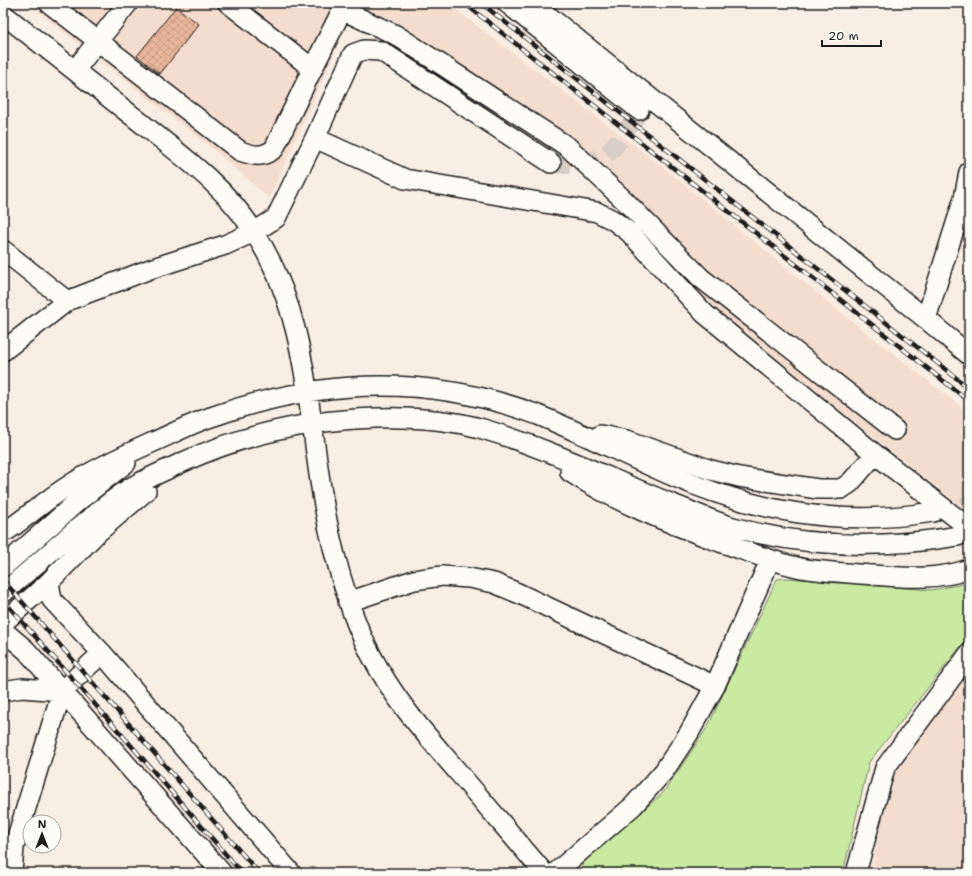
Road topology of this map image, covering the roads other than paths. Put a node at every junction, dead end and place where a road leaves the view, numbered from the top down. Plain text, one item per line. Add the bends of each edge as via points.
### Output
1 (49, 3) edge
2 (128, 3) edge
3 (228, 3) edge
4 (507, 3) edge
5 (532, 3) edge
6 (3, 14) edge
7 (98, 41) junction
8 (75, 70) junction
9 (310, 74) junction
10 (638, 110) dead end
11 (315, 138) junction
12 (551, 163) tunnel mouth
13 (969, 172) edge
14 (967, 199) edge
15 (254, 232) junction
16 (3, 250) edge
17 (67, 301) junction
18 (926, 319) junction
19 (3, 352) edge
20 (969, 355) edge
21 (308, 391) junction
22 (312, 423) junction
23 (573, 430) junction
24 (895, 430) dead end
25 (154, 442) junction
26 (534, 447) junction
27 (875, 454) junction
28 (192, 458) junction
29 (933, 512) tunnel mouth
30 (5, 531) edge
31 (963, 532) edge
32 (770, 560) junction
33 (3, 567) edge
34 (969, 569) edge
35 (49, 582) junction
36 (3, 593) edge
37 (348, 602) junction
38 (3, 623) edge
39 (3, 632) edge
40 (102, 653) junction
41 (969, 654) edge
42 (714, 686) junction
43 (3, 691) edge
44 (62, 691) junction
45 (12, 873) edge
46 (222, 873) edge
47 (291, 873) edge
48 (544, 873) edge
49 (555, 873) edge
50 (856, 873) edge

1 - 7 street
2 - 7 street
3 - 9 street via 308,65
4 - 10 street
5 - 18 street
6 - 8 street
7 - 8 street
7 - 9 street via 240,151 253,155 266,154 274,149
8 - 15 street via 210,180 237,208
9 - 24 street via 342,10 396,35 568,147 701,278
11 - 12 street via 353,54 364,50 381,51
11 - 15 street via 276,218
11 - 27 street via 405,179 597,212 613,220 629,232 705,314
13 - 14 street
14 - 18 street
15 - 17 street via 225,245 150,269
15 - 21 street via 282,284 299,344
16 - 17 street
17 - 19 street
18 - 20 street
21 - 22 street
21 - 23 street via 373,386 438,389 504,403
21 - 25 street via 276,397 213,416
22 - 26 street via 367,418 425,418 481,428
22 - 28 street via 249,436
22 - 37 street via 328,525
23 - 27 street via 627,440 711,470 739,477 818,490 841,489 850,483
23 - 29 street via 706,490 770,509 830,518 902,516
25 - 30 street via 93,471
25 - 33 street via 78,501
26 - 31 street via 698,514 762,534 799,541 863,545 924,542
26 - 32 street via 605,493 675,525
27 - 31 street
28 - 35 street via 156,483 96,534
28 - 36 street via 131,488 109,503
32 - 34 street via 802,568 886,576 940,576
32 - 42 street
35 - 38 street
35 - 40 street via 52,600
37 - 42 street via 414,580 442,576 494,583
37 - 48 street via 363,638 407,711
39 - 44 street via 26,650
40 - 44 street
40 - 47 street
41 - 50 street via 885,768
42 - 49 street via 689,733 664,771 633,806
43 - 44 street via 22,688
44 - 45 street via 14,847
44 - 46 street

